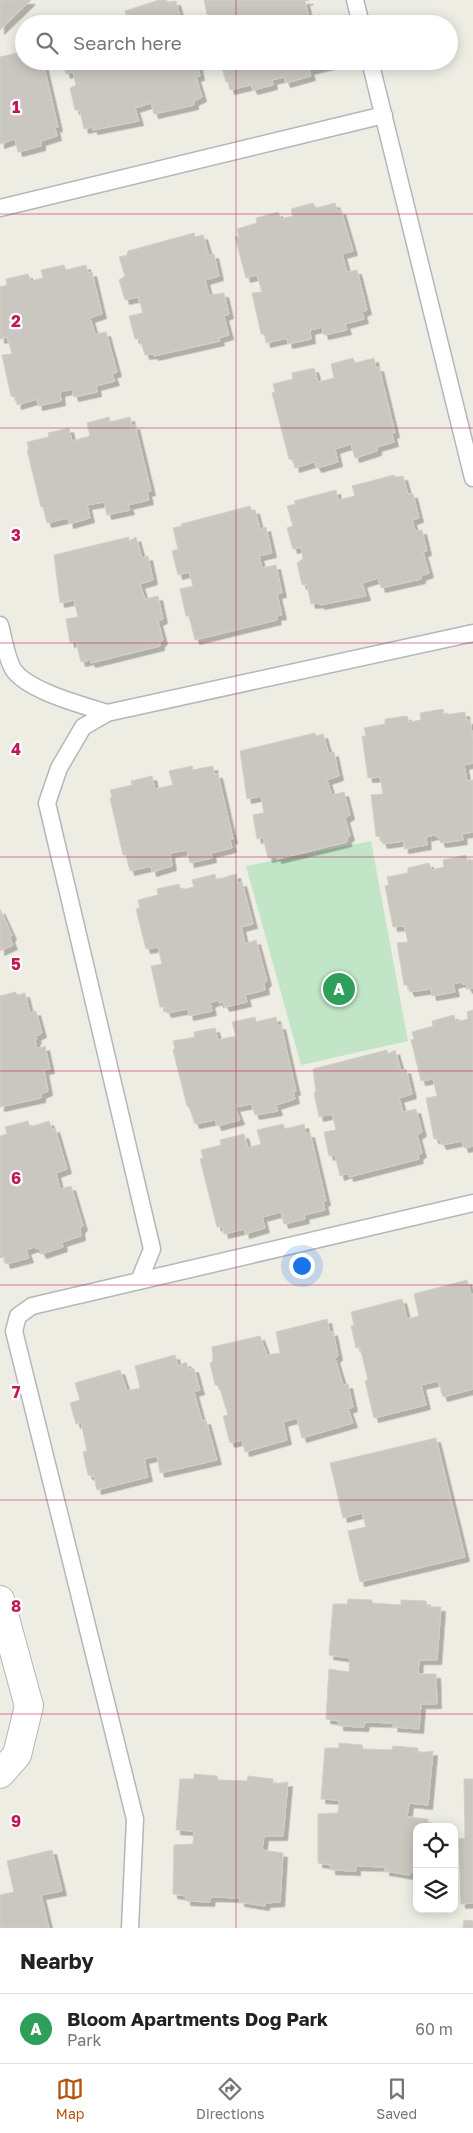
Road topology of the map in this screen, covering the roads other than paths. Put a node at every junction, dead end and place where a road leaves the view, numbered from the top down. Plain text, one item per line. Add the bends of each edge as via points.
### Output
1 (355, 0) edge
2 (359, 15) edge
3 (372, 70) edge
4 (384, 115) junction
5 (0, 208) edge
6 (473, 478) edge
7 (0, 625) edge
8 (473, 632) edge
9 (107, 713) junction
10 (473, 1203) edge
11 (139, 1281) junction
12 (0, 1600) edge
13 (9, 1765) edge
14 (130, 1928) edge

1 - 2 lane
3 - 4 lane
4 - 5 lane
4 - 6 lane
7 - 9 lane via 14,671 38,689
8 - 9 lane
9 - 11 lane via 83,727 58,768 47,803 152,1249
10 - 11 lane
11 - 14 lane via 32,1306 18,1316 14,1331 135,1819
12 - 13 street via 29,1706

